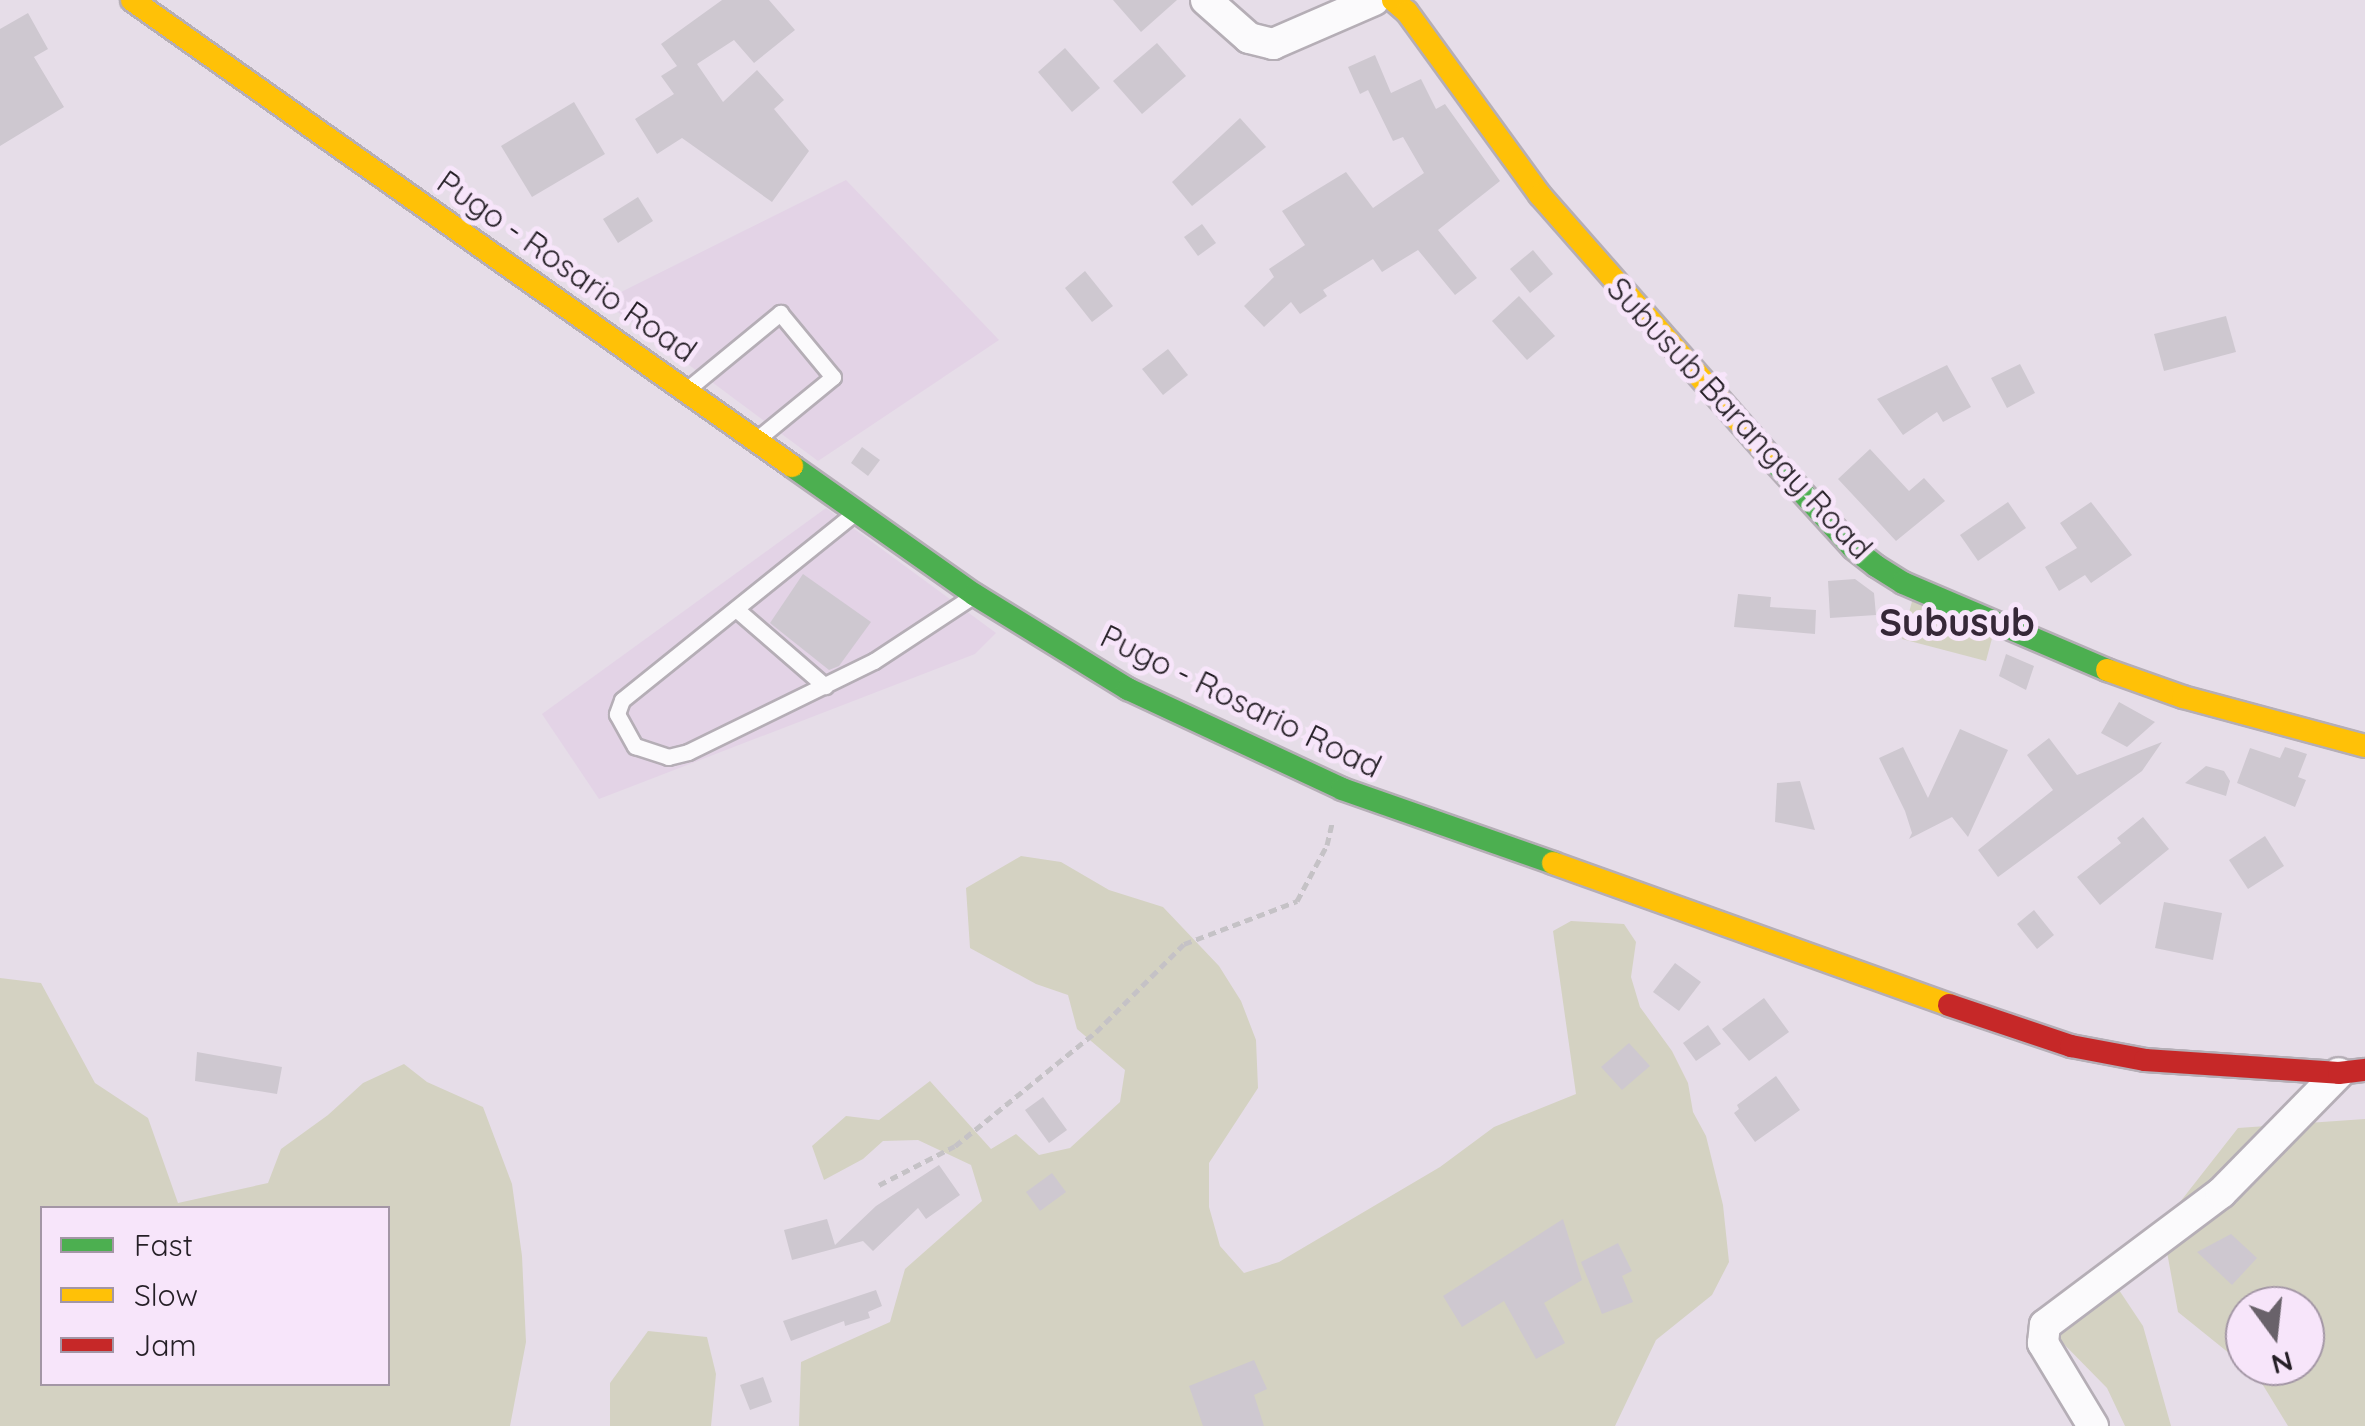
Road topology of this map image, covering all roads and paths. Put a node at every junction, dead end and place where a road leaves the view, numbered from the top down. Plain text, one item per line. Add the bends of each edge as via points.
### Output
1 (132, 0) edge
2 (1206, 0) edge
3 (1374, 0) edge
4 (1393, 0) edge
5 (687, 390) junction
6 (758, 438) junction
7 (857, 512) junction
8 (974, 595) junction
9 (736, 609) junction
10 (825, 686) junction
11 (2365, 746) edge
12 (1342, 789) junction
13 (2352, 1072) edge
14 (879, 1185) dead end
15 (2094, 1426) edge

1 - 5 main road, Pugo - Rosario Road
2 - 3 street via 1248,38 1273,44
4 - 11 main road, Subusub Barangay Road via 1540,196 1876,566 2089,664 2183,698
5 - 6 main road, Pugo - Rosario Road
5 - 6 lane via 780,313 833,377
6 - 7 main road, Pugo - Rosario Road
7 - 8 main road, Pugo - Rosario Road
7 - 9 lane
8 - 10 lane
8 - 12 main road, Pugo - Rosario Road via 1128,689
9 - 10 lane
9 - 10 lane via 622,700 618,714 634,746 668,757 688,752
12 - 13 main road, Pugo - Rosario Road via 2070,1046 2145,1060
12 - 14 path via 1327,845 1296,901 1184,944 1096,1032 955,1146
13 - 15 street via 2221,1193 2046,1325 2043,1343

